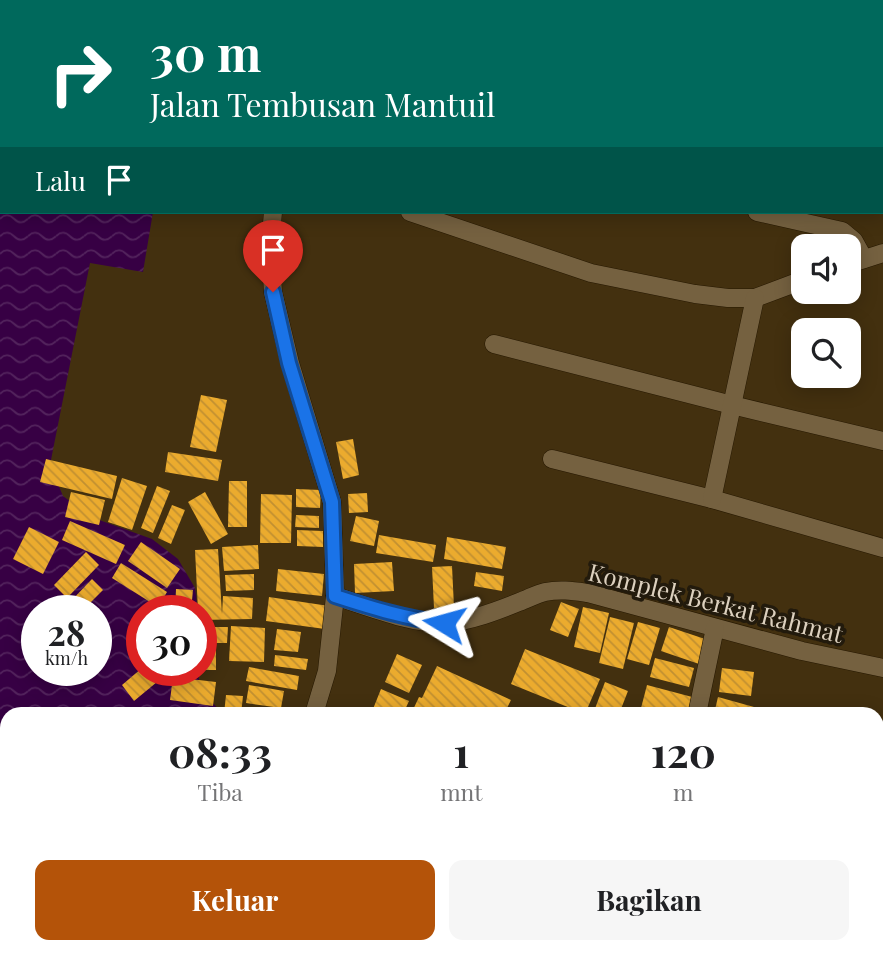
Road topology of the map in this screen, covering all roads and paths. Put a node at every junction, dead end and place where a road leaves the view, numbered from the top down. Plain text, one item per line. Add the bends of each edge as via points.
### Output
1 (273, 214) edge
2 (416, 214) edge
3 (766, 214) edge
4 (846, 234) edge
5 (883, 253) edge
6 (861, 260) edge
7 (791, 285) edge
8 (755, 298) junction
9 (494, 344) dead end
10 (733, 405) junction
11 (883, 441) edge
12 (552, 460) dead end
13 (712, 499) junction
14 (883, 548) edge
15 (335, 596) junction
16 (715, 628) junction
17 (883, 668) edge
18 (316, 707) edge
19 (698, 707) edge

1 - 15 street via 273,292 289,363 332,502
2 - 8 street via 591,273 695,294
3 - 4 street
5 - 6 street
7 - 8 street
8 - 10 street
9 - 10 street
10 - 11 street
10 - 13 street
12 - 13 street
13 - 14 street
15 - 16 street, Komplek Berkat Rahmat via 389,613 444,623 542,592 565,590
15 - 18 street via 327,671
16 - 17 street, Komplek Berkat Rahmat
16 - 19 street

